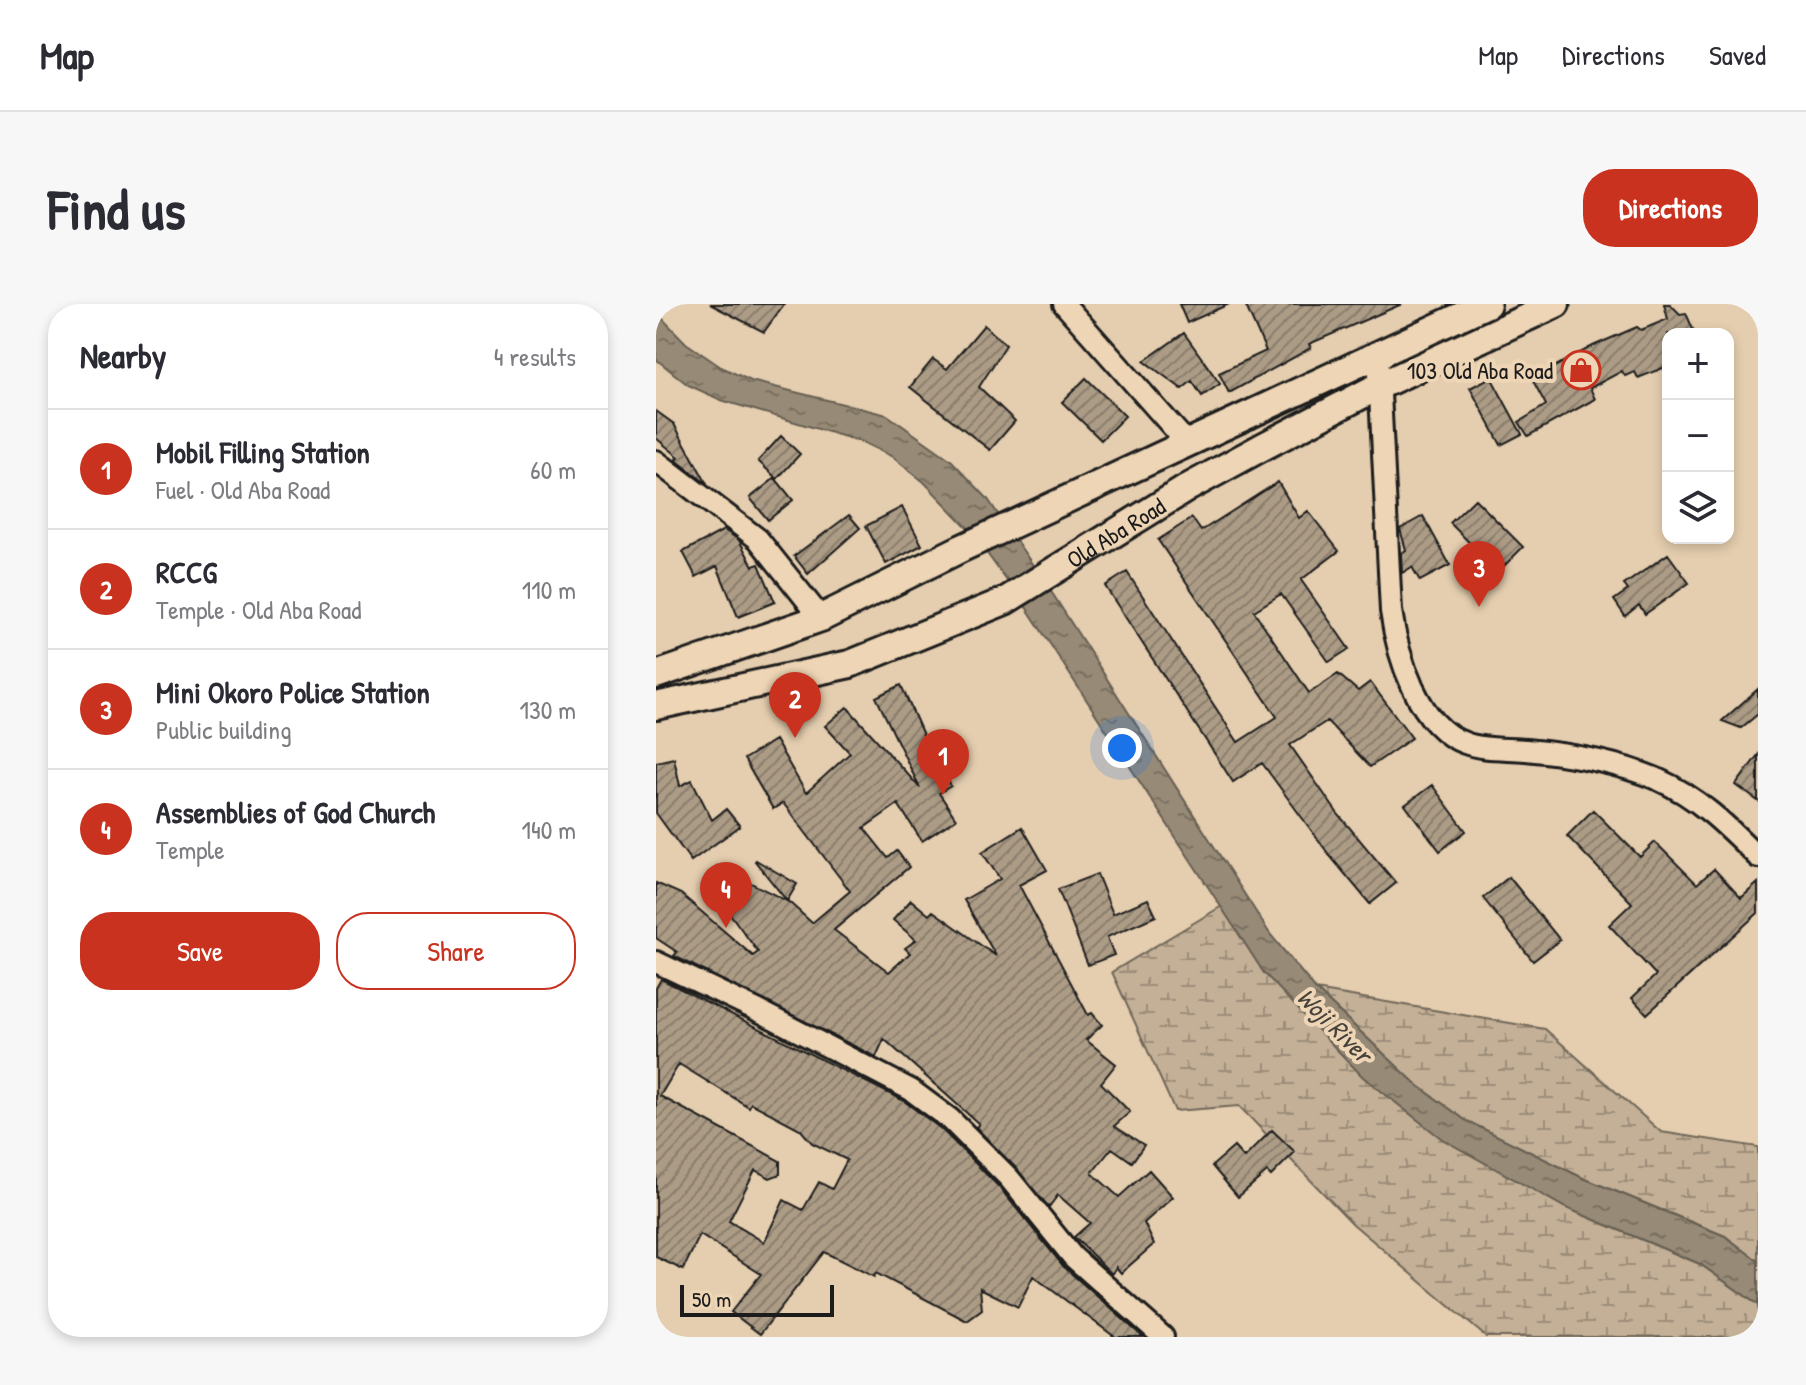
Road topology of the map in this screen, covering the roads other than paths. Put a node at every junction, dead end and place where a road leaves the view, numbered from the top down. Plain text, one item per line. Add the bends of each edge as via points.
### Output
1 (1487, 304) edge
2 (1556, 304) edge
3 (1070, 305) edge
4 (1378, 354) junction
5 (1381, 385) junction
6 (1187, 443) junction
7 (656, 461) edge
8 (821, 618) junction
9 (656, 675) edge
10 (656, 706) edge
11 (1758, 857) edge
12 (656, 962) edge
13 (1163, 1337) edge

1 - 4 main road, Old Aba Road
2 - 5 main road, Old Aba Road
3 - 6 street
4 - 5 street
4 - 6 main road, Old Aba Road
5 - 10 main road, Old Aba Road via 1189,487 1005,601 850,664
5 - 11 street via 1397,651 1406,679 1443,729 1467,744 1556,753 1657,779 1712,811
6 - 8 main road, Old Aba Road
7 - 8 street via 758,539
8 - 9 main road, Old Aba Road
12 - 13 street via 911,1090 950,1119 1009,1178 1073,1257

